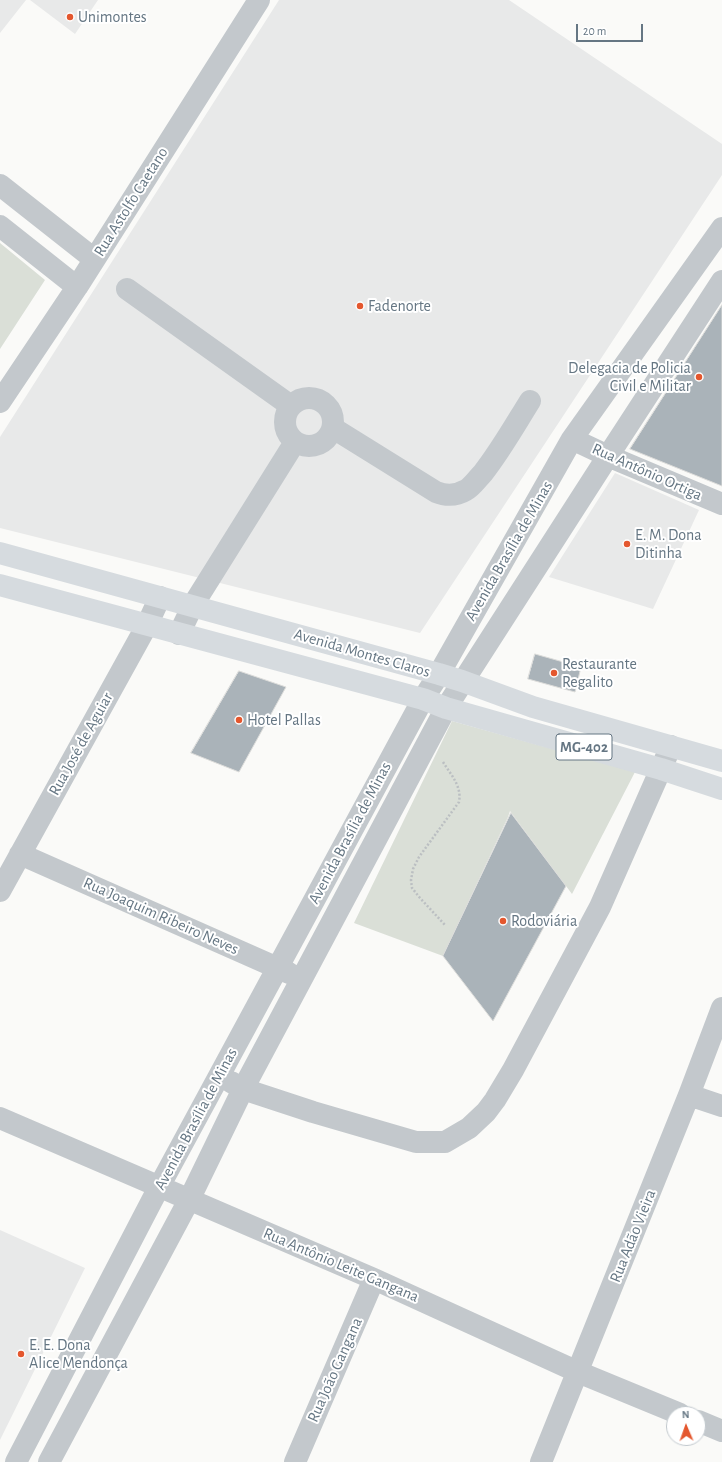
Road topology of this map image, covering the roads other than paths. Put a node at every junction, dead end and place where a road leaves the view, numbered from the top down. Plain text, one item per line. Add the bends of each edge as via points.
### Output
1 (259, 0) edge
2 (0, 185) edge
3 (0, 226) edge
4 (720, 236) edge
5 (94, 259) junction
6 (722, 281) edge
7 (77, 287) junction
8 (127, 289) dead end
9 (530, 401) dead end
10 (0, 402) edge
11 (291, 406) junction
12 (333, 428) junction
13 (572, 439) junction
14 (294, 442) junction
15 (608, 456) junction
16 (722, 504) edge
17 (0, 553) edge
18 (0, 585) edge
19 (160, 597) junction
20 (193, 606) junction
21 (147, 625) junction
22 (179, 634) junction
23 (439, 674) junction
24 (462, 681) junction
25 (423, 700) junction
26 (446, 708) junction
27 (671, 746) junction
28 (722, 761) edge
29 (661, 769) junction
30 (722, 788) edge
31 (20, 854) junction
32 (0, 891) edge
33 (278, 967) junction
34 (301, 979) junction
35 (722, 1008) edge
36 (219, 1076) junction
37 (243, 1089) junction
38 (690, 1095) junction
39 (722, 1106) edge
40 (0, 1118) edge
41 (159, 1187) junction
42 (189, 1200) junction
43 (374, 1279) junction
44 (578, 1372) junction
45 (666, 1408) edge
46 (706, 1424) edge
47 (722, 1431) edge
48 (16, 1462) edge
49 (49, 1462) edge
50 (295, 1462) edge
51 (541, 1462) edge

1 - 5 street, Rua Astolfo Caetano
2 - 5 street
3 - 7 street
4 - 13 street, Avenida Brasília de Minas
5 - 7 street, Rua Astolfo Caetano
6 - 15 street, Avenida Brasília de Minas
7 - 10 street, Rua Astolfo Caetano
8 - 11 street
9 - 12 street via 482,474 467,490 455,495 436,492
11 - 12 street via 305,398 320,401 331,412
11 - 14 street via 285,418 286,431
12 - 14 street via 330,435 317,445 310,447
13 - 15 street, Rua Antônio Ortiga
13 - 23 street, Avenida Brasília de Minas
14 - 20 street
15 - 16 street, Rua Antônio Ortiga
15 - 24 street, Avenida Brasília de Minas
17 - 19 main road, Avenida Montes Claros
18 - 21 main road, Avenida Montes Claros
19 - 20 main road, Avenida Montes Claros
19 - 21 street, Rua José de Aguiar
20 - 22 street
20 - 23 main road, Avenida Montes Claros
21 - 22 main road, Avenida Montes Claros
21 - 31 street, Rua José de Aguiar
22 - 25 main road, Avenida Montes Claros
23 - 24 main road, Avenida Montes Claros
23 - 25 street, Avenida Brasília de Minas
24 - 26 street, Avenida Brasília de Minas
24 - 27 main road, Avenida Montes Claros / MG-402 via 533,707
25 - 26 main road, Avenida Montes Claros
25 - 33 street, Avenida Brasília de Minas
26 - 29 main road, Avenida Montes Claros / MG-402
26 - 34 street, Avenida Brasília de Minas
27 - 28 main road, Avenida Montes Claros / MG-402
27 - 29 street
29 - 30 main road, Avenida Montes Claros / MG-402
29 - 37 street via 600,907 553,995 495,1100 469,1128 446,1142 416,1142
31 - 32 street, Rua José de Aguiar
31 - 33 street, Rua Joaquim Ribeiro Neves
33 - 34 street, Rua Joaquim Ribeiro Neves
33 - 36 street, Avenida Brasília de Minas
34 - 37 street, Avenida Brasília de Minas
35 - 38 street, Rua Adão Vieira
36 - 37 street
36 - 41 street, Avenida Brasília de Minas
37 - 42 street, Avenida Brasília de Minas
38 - 39 street
38 - 44 street, Rua Adão Vieira
40 - 41 street, Rua Antônio Leite Gangana
41 - 42 street, Rua Antônio Leite Gangana
41 - 48 street, Avenida Brasília de Minas
42 - 43 street, Rua Antônio Leite Gangana
42 - 49 street, Avenida Brasília de Minas
43 - 44 street, Rua Antônio Leite Gangana
43 - 50 street, Rua João Gangana
44 - 45 street, Rua Antônio Leite Gangana
44 - 51 street, Rua Adão Vieira
46 - 47 street

